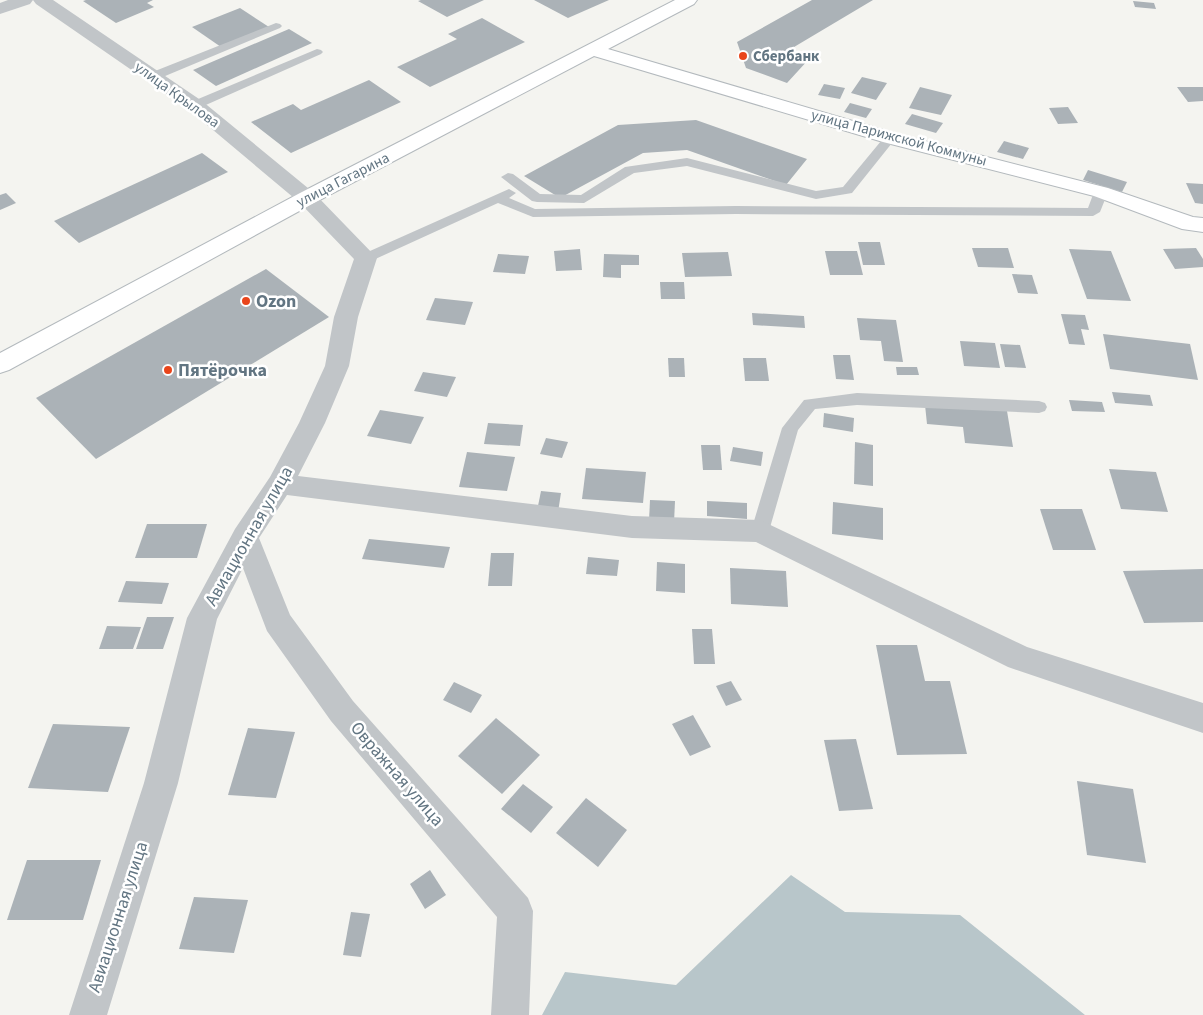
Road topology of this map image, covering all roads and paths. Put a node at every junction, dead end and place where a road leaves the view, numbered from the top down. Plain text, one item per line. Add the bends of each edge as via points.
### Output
1 (24, 0) edge
2 (42, 0) edge
3 (688, 0) edge
4 (0, 9) edge
5 (276, 26) dead end
6 (594, 50) junction
7 (317, 52) dead end
8 (154, 76) junction
9 (195, 105) junction
10 (890, 138) junction
11 (508, 177) dead end
12 (522, 186) junction
13 (1101, 192) junction
14 (307, 198) junction
15 (498, 198) junction
16 (1203, 225) edge
17 (366, 258) junction
18 (0, 364) edge
19 (1039, 406) dead end
20 (280, 484) junction
21 (760, 531) junction
22 (245, 537) junction
23 (1203, 718) edge
24 (88, 1015) edge
25 (510, 1015) edge

1 - 4 street
2 - 8 street, улица Крылова
3 - 6 main road, улица Гагарина
5 - 8 lane
6 - 10 main road, улица Парижской Коммуны
6 - 14 main road, улица Гагарина
7 - 9 lane
8 - 9 street, улица Крылова
9 - 14 street, улица Крылова
10 - 12 lane via 847,190 840,192 816,194 688,162 630,170 584,199 537,198
10 - 13 main road, улица Парижской Коммуны
11 - 12 lane
12 - 15 lane
13 - 15 lane via 1093,212 736,210 533,213
13 - 16 main road, улица Парижской Коммуны via 1190,224
14 - 17 street
14 - 18 main road, улица Гагарина
15 - 17 lane
17 - 20 street, Авиационная улица via 346,317 337,366
19 - 21 lane via 857,399 810,404 790,428
20 - 21 street via 632,527
20 - 22 street, Авиационная улица
21 - 23 street via 1019,658
22 - 24 street, Авиационная улица via 202,618 161,783
22 - 25 street, Овражная улица via 278,622 342,711 515,911

